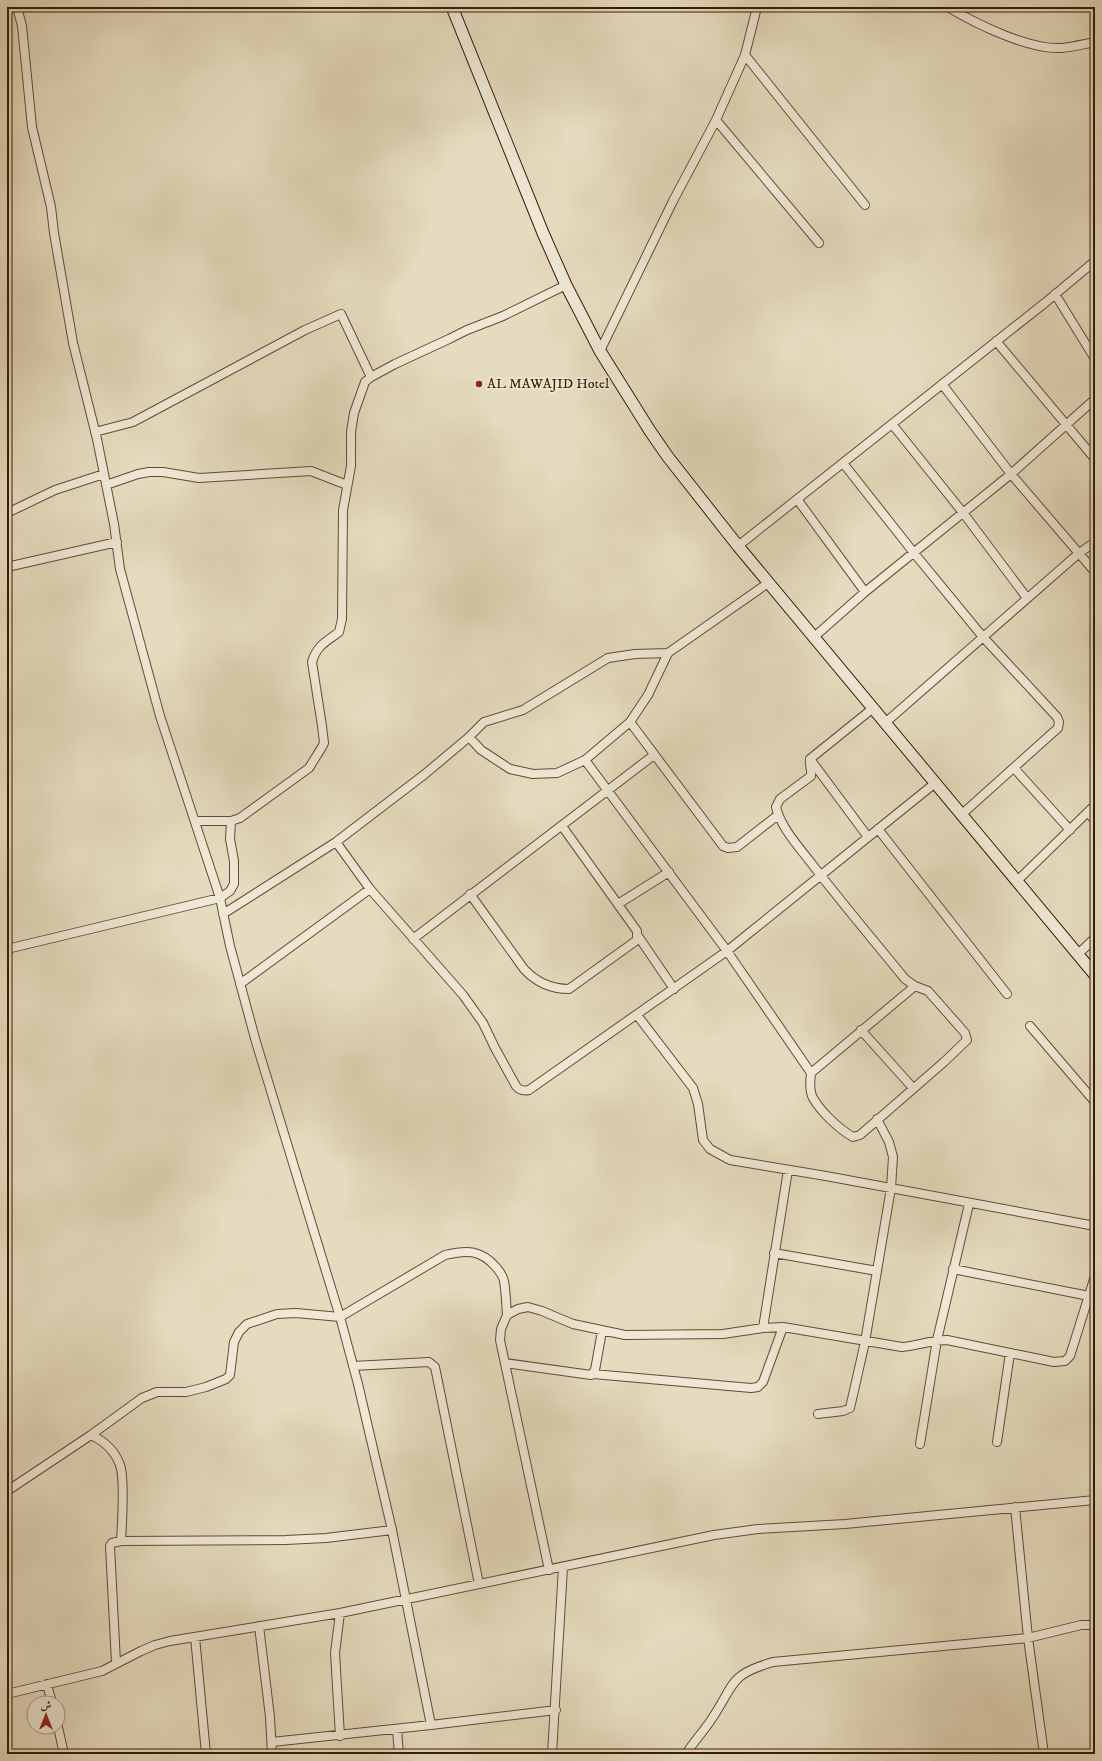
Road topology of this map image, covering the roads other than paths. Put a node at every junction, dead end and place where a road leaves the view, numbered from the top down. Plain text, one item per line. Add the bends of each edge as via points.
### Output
1 (17, 7) edge
2 (452, 7) edge
3 (757, 7) edge
4 (948, 7) edge
5 (1095, 42) edge
6 (744, 55) junction
7 (716, 120) junction
8 (865, 205) dead end
9 (819, 243) dead end
10 (1095, 261) edge
11 (566, 285) junction
12 (1055, 294) junction
13 (996, 341) junction
14 (600, 351) junction
15 (1095, 359) edge
16 (371, 377) junction
17 (942, 384) junction
18 (1095, 399) edge
19 (892, 424) junction
20 (1066, 425) junction
21 (95, 432) junction
22 (1095, 459) edge
23 (843, 463) junction
24 (104, 474) junction
25 (1011, 474) junction
26 (106, 485) junction
27 (347, 485) junction
28 (797, 499) junction
29 (7, 513) edge
30 (964, 514) junction
31 (117, 542) junction
32 (1095, 542) edge
33 (738, 546) junction
34 (914, 553) junction
35 (1078, 554) junction
36 (7, 567) edge
37 (1095, 572) edge
38 (768, 583) junction
39 (865, 592) junction
40 (1027, 598) junction
41 (983, 637) junction
42 (813, 638) junction
43 (668, 653) junction
44 (872, 709) junction
45 (630, 722) junction
46 (885, 723) junction
47 (469, 737) junction
48 (654, 755) junction
49 (810, 758) junction
50 (585, 760) junction
51 (1014, 768) junction
52 (934, 784) junction
53 (608, 791) junction
54 (1095, 805) edge
55 (1088, 812) junction
56 (778, 815) junction
57 (961, 816) junction
58 (195, 821) junction
59 (231, 821) junction
60 (1095, 821) edge
61 (562, 826) junction
62 (878, 829) junction
63 (1070, 830) junction
64 (868, 837) junction
65 (336, 842) junction
66 (669, 872) junction
67 (821, 875) junction
68 (1017, 882) junction
69 (370, 889) junction
70 (470, 894) junction
71 (220, 898) junction
72 (618, 904) junction
73 (223, 914) junction
74 (638, 936) junction
75 (1095, 938) edge
76 (413, 939) junction
77 (8, 949) edge
78 (728, 951) junction
79 (1078, 954) junction
80 (1095, 975) edge
81 (240, 984) junction
82 (915, 986) junction
83 (674, 989) junction
84 (1007, 994) dead end
85 (637, 1016) junction
86 (1030, 1026) dead end
87 (861, 1030) junction
88 (811, 1073) junction
89 (913, 1088) junction
90 (1095, 1102) edge
91 (877, 1120) junction
92 (788, 1170) junction
93 (891, 1188) junction
94 (969, 1204) junction
95 (1095, 1226) edge
96 (774, 1253) junction
97 (953, 1269) junction
98 (877, 1270) junction
99 (1095, 1276) edge
100 (1089, 1296) junction
101 (507, 1315) junction
102 (340, 1317) junction
103 (783, 1327) junction
104 (763, 1328) junction
105 (602, 1331) junction
106 (937, 1340) junction
107 (865, 1342) junction
108 (1010, 1353) junction
109 (505, 1363) junction
110 (353, 1366) junction
111 (593, 1374) junction
112 (818, 1414) dead end
113 (91, 1435) junction
114 (997, 1442) dead end
115 (920, 1444) dead end
116 (7, 1491) edge
117 (1095, 1500) edge
118 (1015, 1507) junction
119 (392, 1530) junction
120 (121, 1540) junction
121 (563, 1567) junction
122 (549, 1570) junction
123 (480, 1584) junction
124 (406, 1599) junction
125 (340, 1613) junction
126 (1095, 1625) edge
127 (259, 1626) junction
128 (196, 1637) junction
129 (1028, 1638) junction
130 (116, 1663) junction
131 (47, 1684) junction
132 (7, 1694) edge
133 (50, 1695) edge
134 (556, 1710) junction
135 (431, 1725) junction
136 (397, 1730) junction
137 (60, 1735) edge
138 (340, 1736) junction
139 (272, 1742) junction
140 (64, 1754) edge
141 (206, 1754) edge
142 (272, 1754) edge
143 (399, 1754) edge
144 (552, 1754) edge
145 (686, 1754) edge
146 (1044, 1754) edge

1 - 21 street via 22,26 32,127 51,206 73,343
2 - 11 street
3 - 6 street
4 - 5 street via 993,30 1024,42 1061,48
6 - 7 street
6 - 8 street
7 - 9 street
7 - 14 street via 673,201
10 - 12 street
11 - 14 street
11 - 16 street
12 - 13 street
12 - 15 street
13 - 17 street
13 - 20 street
14 - 33 street via 668,457
16 - 21 street via 341,314 285,340 133,422
16 - 27 street via 363,387 354,413
17 - 19 street
17 - 25 street
18 - 20 street
19 - 23 street
19 - 30 street
20 - 22 street
20 - 25 street
21 - 24 street
23 - 28 street
23 - 34 street
24 - 26 street
24 - 29 street via 55,490
25 - 30 street
25 - 35 street
26 - 27 street via 149,472 199,478 311,471
26 - 31 street
27 - 59 street via 343,510 342,619 339,632 315,651 312,662 324,743 309,768 240,818
28 - 33 street
28 - 39 street
30 - 34 street
30 - 40 street
31 - 36 street
31 - 58 street via 120,569 160,716
32 - 35 street
33 - 38 street
34 - 39 street
34 - 41 street
35 - 37 street
35 - 40 street
38 - 42 street
38 - 43 street
39 - 42 street
40 - 41 street
41 - 46 street
41 - 51 street via 1059,722 1058,728
42 - 44 street
43 - 45 street via 648,695
43 - 47 street via 608,658 523,710 484,722
44 - 46 street
44 - 49 street
45 - 48 street
45 - 50 street
46 - 52 street
47 - 50 street via 481,750 510,769 533,774 557,773
47 - 65 street
48 - 53 street
48 - 56 street via 723,846 736,846
49 - 56 street via 811,776 780,799 776,807
49 - 64 street
50 - 53 street
51 - 57 street
51 - 63 street
52 - 57 street
52 - 62 street
53 - 61 street
53 - 66 street
54 - 55 street
55 - 60 street
55 - 63 street
56 - 67 street
57 - 68 street
58 - 59 street
58 - 71 street
59 - 71 street via 234,884 230,891
61 - 70 street
61 - 72 street
62 - 64 street
62 - 84 street
63 - 68 street
64 - 67 street
65 - 69 street
65 - 73 street
66 - 72 street
66 - 78 street
67 - 78 street
67 - 82 street via 905,979
68 - 79 street
69 - 76 street
69 - 81 street
70 - 74 street via 524,969 551,987 568,988 637,940
70 - 76 street
71 - 73 street
71 - 77 street
72 - 74 street
73 - 81 street
74 - 83 street
75 - 79 street
76 - 85 street via 484,1022 495,1048 520,1090 530,1090
78 - 83 street
78 - 88 street
79 - 80 street
81 - 102 street
82 - 87 street
82 - 89 street via 928,992 968,1038
83 - 85 street
85 - 92 street via 693,1088 703,1140 710,1149 730,1160
86 - 90 street
87 - 88 street
87 - 89 street
88 - 91 street via 813,1098 830,1119 846,1133 853,1137 860,1135
89 - 91 street
91 - 93 street via 894,1157
92 - 93 street
92 - 96 street
93 - 94 street
93 - 98 street
94 - 95 street
94 - 97 street
96 - 98 street
96 - 104 street
97 - 100 street
97 - 106 street
98 - 107 street
99 - 100 street
100 - 108 street via 1070,1356 1066,1361 1054,1362
101 - 102 street via 501,1274 490,1261 478,1253 461,1251 444,1255
101 - 105 street via 518,1309 528,1308
101 - 109 street via 500,1333
102 - 110 street
102 - 113 street via 277,1314 247,1324 234,1342 230,1375 226,1380 186,1392 157,1392 142,1398
103 - 104 street
103 - 107 street
103 - 111 street via 763,1382 758,1387
104 - 105 street via 723,1334 625,1335
105 - 111 street
106 - 107 street via 902,1347
106 - 108 street
106 - 115 street
107 - 112 street via 850,1408 843,1412
108 - 114 street
109 - 111 street
109 - 122 street
110 - 119 street
110 - 123 street via 428,1362 435,1368
113 - 116 street
113 - 120 street via 100,1439 114,1453 121,1467
117 - 118 street
118 - 121 street via 845,1524 758,1529 714,1535
118 - 129 street
119 - 120 street via 286,1540
119 - 124 street
120 - 130 street via 110,1546
121 - 122 street
121 - 134 street
122 - 123 street
123 - 124 street
124 - 125 street
124 - 135 street
125 - 127 street
125 - 138 street via 335,1653
126 - 129 street via 1081,1625
127 - 128 street
127 - 139 street
128 - 130 street via 155,1645
128 - 141 street
129 - 145 street via 773,1662 756,1667 744,1672 734,1681 714,1716
129 - 146 street
130 - 131 street via 102,1671
131 - 132 street
131 - 133 street
134 - 135 street
134 - 144 street
135 - 136 street
136 - 138 street
136 - 143 street
137 - 140 street
138 - 139 street
139 - 142 street

